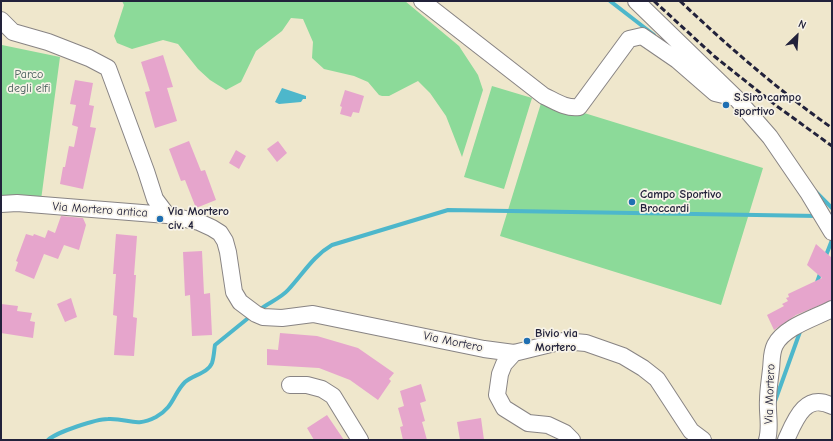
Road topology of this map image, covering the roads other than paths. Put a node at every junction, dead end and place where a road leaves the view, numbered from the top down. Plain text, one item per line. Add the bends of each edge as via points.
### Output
1 (422, 1) edge
2 (636, 1) edge
3 (1, 20) edge
4 (736, 98) junction
5 (1, 204) edge
6 (168, 215) junction
7 (832, 232) edge
8 (220, 233) joint
9 (832, 309) edge
10 (514, 352) junction
11 (290, 385) dead end
12 (832, 406) edge
13 (360, 440) edge
14 (572, 440) edge
15 (703, 440) edge
16 (767, 440) edge
17 (786, 440) edge

1 - 4 street via 544,96 573,108 579,107 629,39 642,36 677,60 715,93
2 - 4 street
3 - 6 street via 13,32 89,58 108,68 155,199
4 - 7 street via 770,137
5 - 6 street, Via Mortero antica
6 - 8 street, Via Mortero antica via 199,222
8 - 10 street, Via Mortero via 228,252 234,292 240,302 263,317 282,318 313,314 484,349
9 - 16 street, Via Mortero via 794,327 775,344 768,401
10 - 14 street via 500,374 497,395 504,408 528,423 548,425 565,433
10 - 15 street, Via Mortero via 563,341 586,343 623,356 657,379 691,431
11 - 13 street via 322,389 333,396
12 - 17 street via 824,402 809,404 797,416

